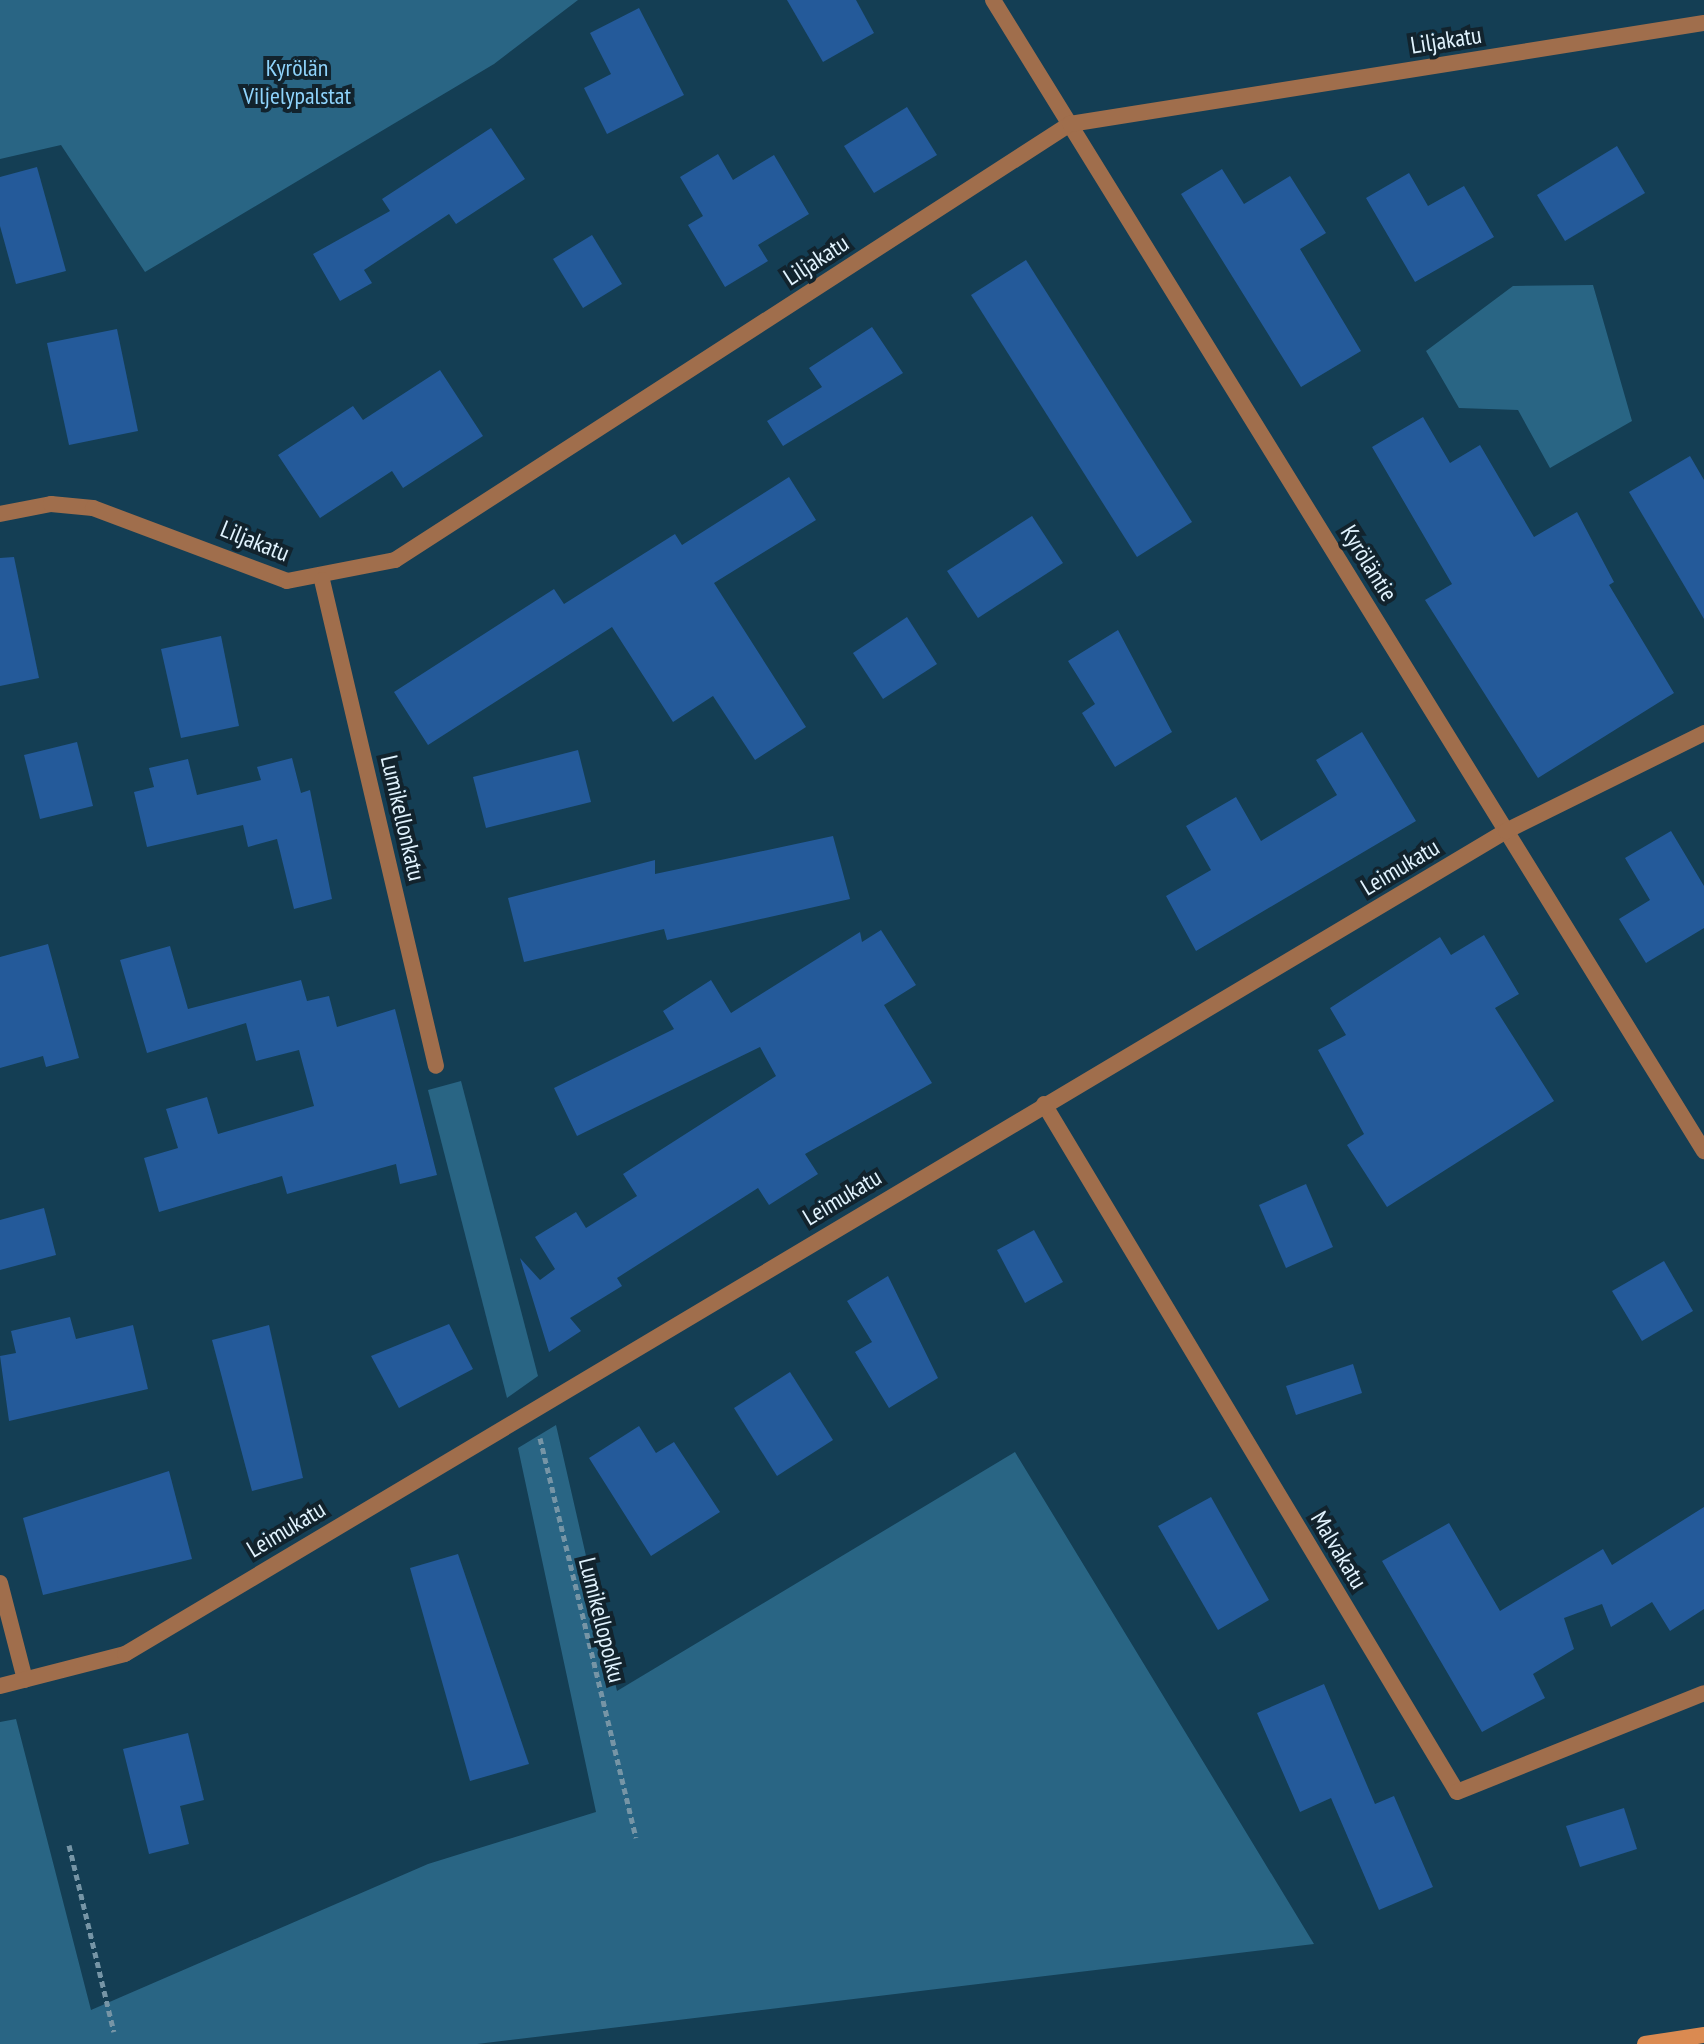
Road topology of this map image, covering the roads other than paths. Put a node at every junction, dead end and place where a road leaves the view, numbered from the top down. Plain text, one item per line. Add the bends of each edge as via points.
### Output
1 (993, 0) edge
2 (1704, 23) edge
3 (1070, 124) junction
4 (0, 514) edge
5 (322, 580) junction
6 (1704, 733) edge
7 (1506, 831) junction
8 (436, 1066) dead end
9 (1044, 1104) junction
10 (1704, 1151) edge
11 (0, 1583) edge
12 (25, 1680) junction
13 (0, 1686) edge
14 (1704, 1693) edge
15 (1704, 2035) edge
16 (1645, 2044) edge

1 - 3 street, Kyröläntie
2 - 3 street, Liljakatu
3 - 5 street, Liljakatu via 395,560
3 - 7 street, Kyröläntie
4 - 5 street, Liljakatu via 51,504 93,508 287,581
5 - 8 street, Lumikellonkatu
6 - 7 street, Leimukatu
7 - 9 street, Leimukatu
7 - 10 street, Kyröläntie
9 - 12 street, Leimukatu via 125,1654
9 - 14 street, Malvakatu via 1457,1792
11 - 12 street
12 - 13 street, Leimukatu
15 - 16 main road

